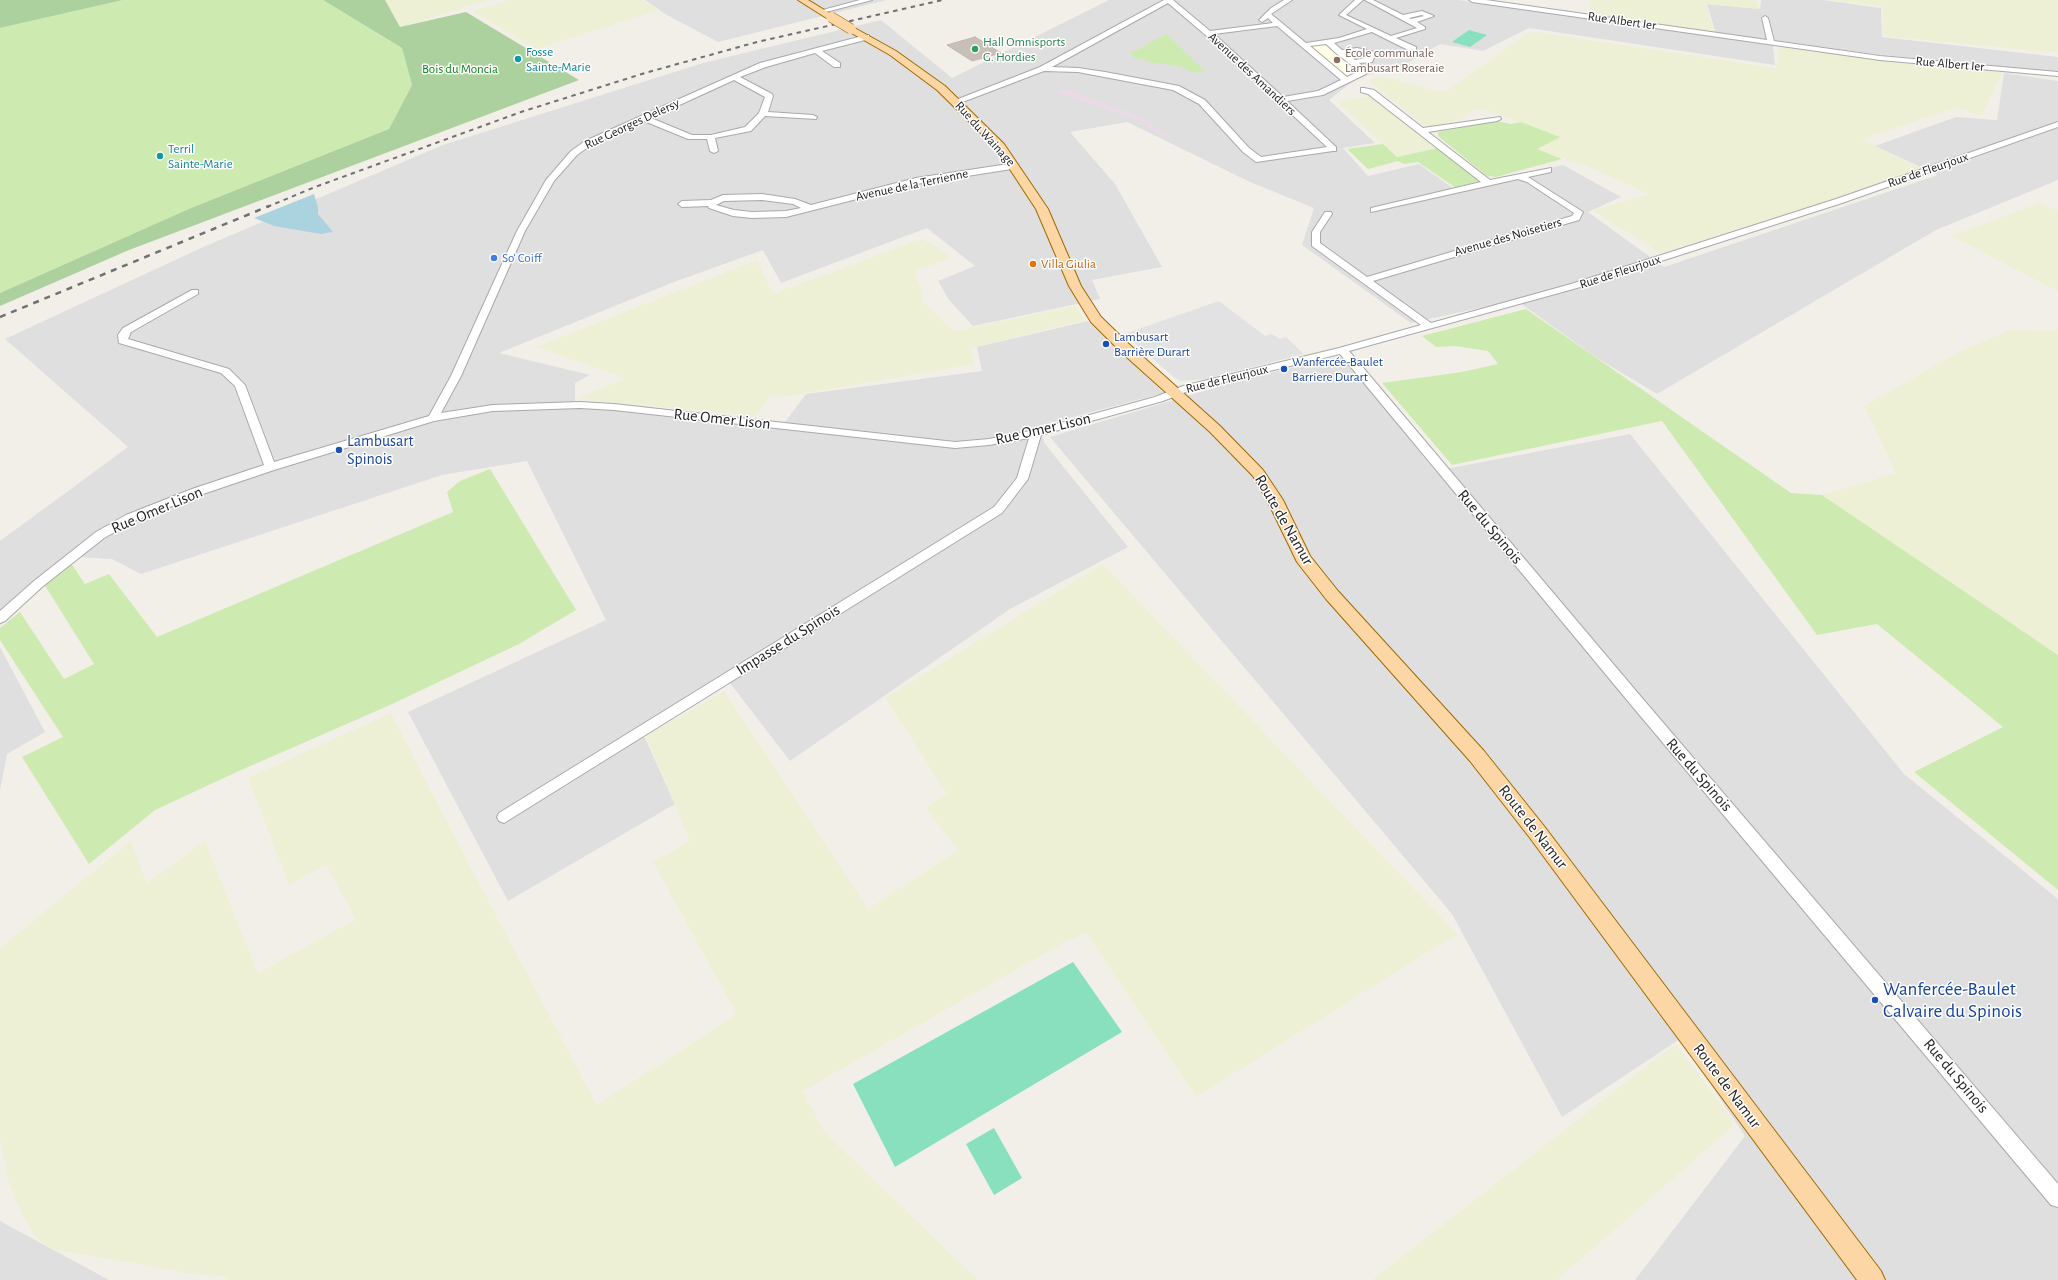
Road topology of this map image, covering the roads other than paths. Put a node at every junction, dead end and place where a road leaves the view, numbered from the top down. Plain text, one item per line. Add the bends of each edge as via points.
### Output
1 (802, 0) edge
2 (869, 0) edge
3 (1169, 0) edge
4 (1289, 0) edge
5 (1360, 0) edge
6 (1368, 0) edge
7 (1472, 0) edge
8 (822, 11) junction
9 (1268, 15) junction
10 (1404, 17) junction
11 (1765, 18) dead end
12 (1413, 22) junction
13 (1279, 24) junction
14 (1257, 27) junction
15 (1372, 30) junction
16 (1208, 33) junction
17 (866, 37) junction
18 (1390, 38) junction
19 (1327, 41) junction
20 (1771, 43) junction
21 (1304, 45) junction
22 (1413, 49) dead end
23 (816, 50) junction
24 (1340, 52) junction
25 (1065, 57) junction
26 (1353, 62) junction
27 (837, 65) dead end
28 (1043, 69) junction
29 (1078, 70) junction
30 (2058, 74) edge
31 (734, 77) junction
32 (1346, 80) junction
33 (1364, 90) dead end
34 (1281, 100) junction
35 (956, 101) junction
36 (764, 114) junction
37 (813, 117) dead end
38 (645, 118) junction
39 (1497, 119) dead end
40 (2058, 124) edge
41 (1422, 131) junction
42 (711, 137) junction
43 (714, 151) dead end
44 (1015, 166) junction
45 (1548, 170) dead end
46 (1518, 176) junction
47 (1488, 183) junction
48 (712, 203) junction
49 (682, 204) dead end
50 (810, 208) junction
51 (1374, 210) dead end
52 (1328, 214) dead end
53 (1366, 280) junction
54 (195, 292) dead end
55 (1429, 326) junction
56 (1342, 350) junction
57 (1174, 392) junction
58 (433, 418) junction
59 (1036, 433) junction
60 (270, 467) junction
61 (0, 618) edge
62 (504, 817) dead end
63 (2058, 1198) edge
64 (1872, 1280) edge

1 - 8 main road, Rue du Wainage
2 - 8 street
3 - 16 street, Avenue des Amandiers
3 - 25 street
4 - 9 street
5 - 15 street via 1342,15
6 - 10 street
7 - 20 street, Rue Albert Ier
8 - 17 main road, Rue du Wainage, bridge
9 - 13 street
9 - 14 street
10 - 12 street
10 - 12 street via 1422,13 1431,16
11 - 20 street
12 - 18 street via 1423,28
13 - 14 street
13 - 21 street
14 - 16 street
15 - 18 street
15 - 19 street
16 - 34 street, Avenue des Amandiers
17 - 23 street, Rue Georges Delersy
17 - 35 main road, Rue du Wainage via 893,53
18 - 22 street
19 - 21 street
19 - 24 street
20 - 30 street, Rue Albert Ier via 1880,58
21 - 32 street
23 - 27 street
23 - 31 street, Rue Georges Delersy
24 - 26 street
24 - 26 street via 1357,50 1372,54 1369,60
25 - 28 street
25 - 29 street via 1069,64
26 - 32 street via 1363,72
28 - 29 street
28 - 35 street
29 - 34 street, Avenue des Amandiers via 1176,88 1202,102 1246,150 1259,160 1333,148
31 - 36 street via 769,96
31 - 38 street, Rue Georges Delersy
32 - 34 street via 1320,94
33 - 41 street via 1371,92
35 - 44 main road, Rue du Wainage via 1000,146
36 - 37 street
36 - 42 street via 748,129
38 - 42 street via 691,137
38 - 58 street, Rue Georges Delersy via 588,143 574,153 550,180 503,268 456,376
39 - 41 street
40 - 55 street, Rue de Fleurjoux via 1846,199 1711,243 1574,286
41 - 47 street
42 - 43 street
44 - 50 street, Avenue de la Terrienne via 916,181
44 - 57 main road, Rue du Wainage via 1042,209 1075,286 1096,319
45 - 46 street
46 - 47 street
46 - 53 street, Avenue des Noisetiers via 1530,180 1579,212 1576,218
47 - 51 street
48 - 49 street, Avenue de la Terrienne
48 - 50 street, Avenue de la Terrienne via 723,198 762,197 795,202
48 - 50 street, Avenue de la Terrienne via 712,206 721,210 752,215 786,214
52 - 53 street via 1316,232 1315,244
53 - 55 street
54 - 60 street via 127,330 123,341 225,371 240,384
55 - 56 street, Rue de Fleurjoux
56 - 57 street, Rue de Fleurjoux
56 - 63 street, Rue du Spinois
57 - 59 street, Rue Omer Lison via 1159,399
57 - 64 main road, Route de Namur via 1258,473 1275,500 1303,558 1332,595 1477,756 1533,826
58 - 59 street, Rue Omer Lison via 493,408 580,405 955,444 989,442
58 - 60 street, Rue Omer Lison
59 - 62 street, Impasse du Spinois via 1022,479 998,510
60 - 61 street, Rue Omer Lison via 130,518 94,540

